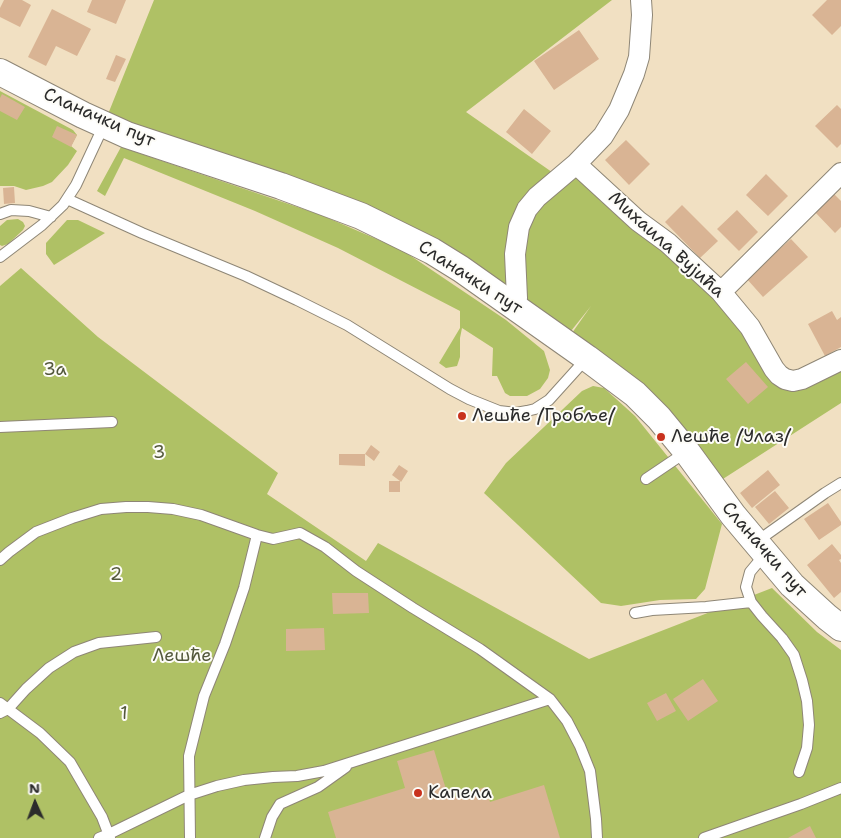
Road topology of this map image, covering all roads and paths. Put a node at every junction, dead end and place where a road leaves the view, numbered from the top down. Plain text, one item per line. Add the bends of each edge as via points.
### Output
1 (642, 0) edge
2 (0, 72) edge
3 (104, 124) junction
4 (576, 164) junction
5 (841, 173) edge
6 (66, 199) junction
7 (0, 214) edge
8 (51, 217) junction
9 (0, 258) edge
10 (721, 292) junction
11 (513, 306) junction
12 (587, 358) junction
13 (841, 360) edge
14 (112, 422) dead end
15 (0, 427) edge
16 (687, 452) junction
17 (646, 480) dead end
18 (841, 483) edge
19 (257, 535) junction
20 (760, 548) junction
21 (0, 560) edge
22 (751, 602) junction
23 (635, 614) dead end
24 (841, 628) edge
25 (156, 637) dead end
26 (550, 698) junction
27 (3, 708) edge
28 (354, 761) junction
29 (799, 772) dead end
30 (840, 791) edge
31 (189, 796) junction
32 (106, 837) edge
33 (190, 838) edge
34 (265, 838) edge
35 (597, 838) edge
36 (704, 838) edge

1 - 4 street via 639,57 628,91 603,136
2 - 3 street, Сланачки пут
3 - 6 lane via 76,185
3 - 11 street, Сланачки пут via 127,135 361,216 432,250
4 - 10 street, Михаила Вујића
4 - 11 street via 537,197 519,227 515,254 517,298
5 - 10 street
6 - 8 lane
6 - 12 lane via 297,300 347,325 450,389 499,411 516,413 535,409 549,400
7 - 8 lane via 11,210 29,211
8 - 9 lane
10 - 13 street, Михаила Вујића via 750,327 779,376 793,381 802,379
11 - 12 street, Сланачки пут
12 - 16 street, Сланачки пут via 635,394
14 - 15 lane
16 - 17 lane
16 - 20 street, Сланачки пут
18 - 20 lane
19 - 21 lane via 172,509 101,509 36,532
19 - 26 lane via 273,539 300,534 325,547 356,571 480,649
19 - 31 lane via 244,588 197,722 189,756
20 - 22 lane via 746,587
20 - 24 street, Сланачки пут via 797,590
22 - 23 lane
22 - 29 lane via 794,656 802,680 809,725
25 - 27 lane via 99,643 74,652 49,668
26 - 28 lane
26 - 35 lane via 567,721 590,771
27 - 32 lane via 40,733 70,762 91,797
28 - 31 lane via 297,776 227,783
28 - 34 lane via 318,787 280,804
30 - 36 lane
31 - 32 lane
31 - 33 lane

